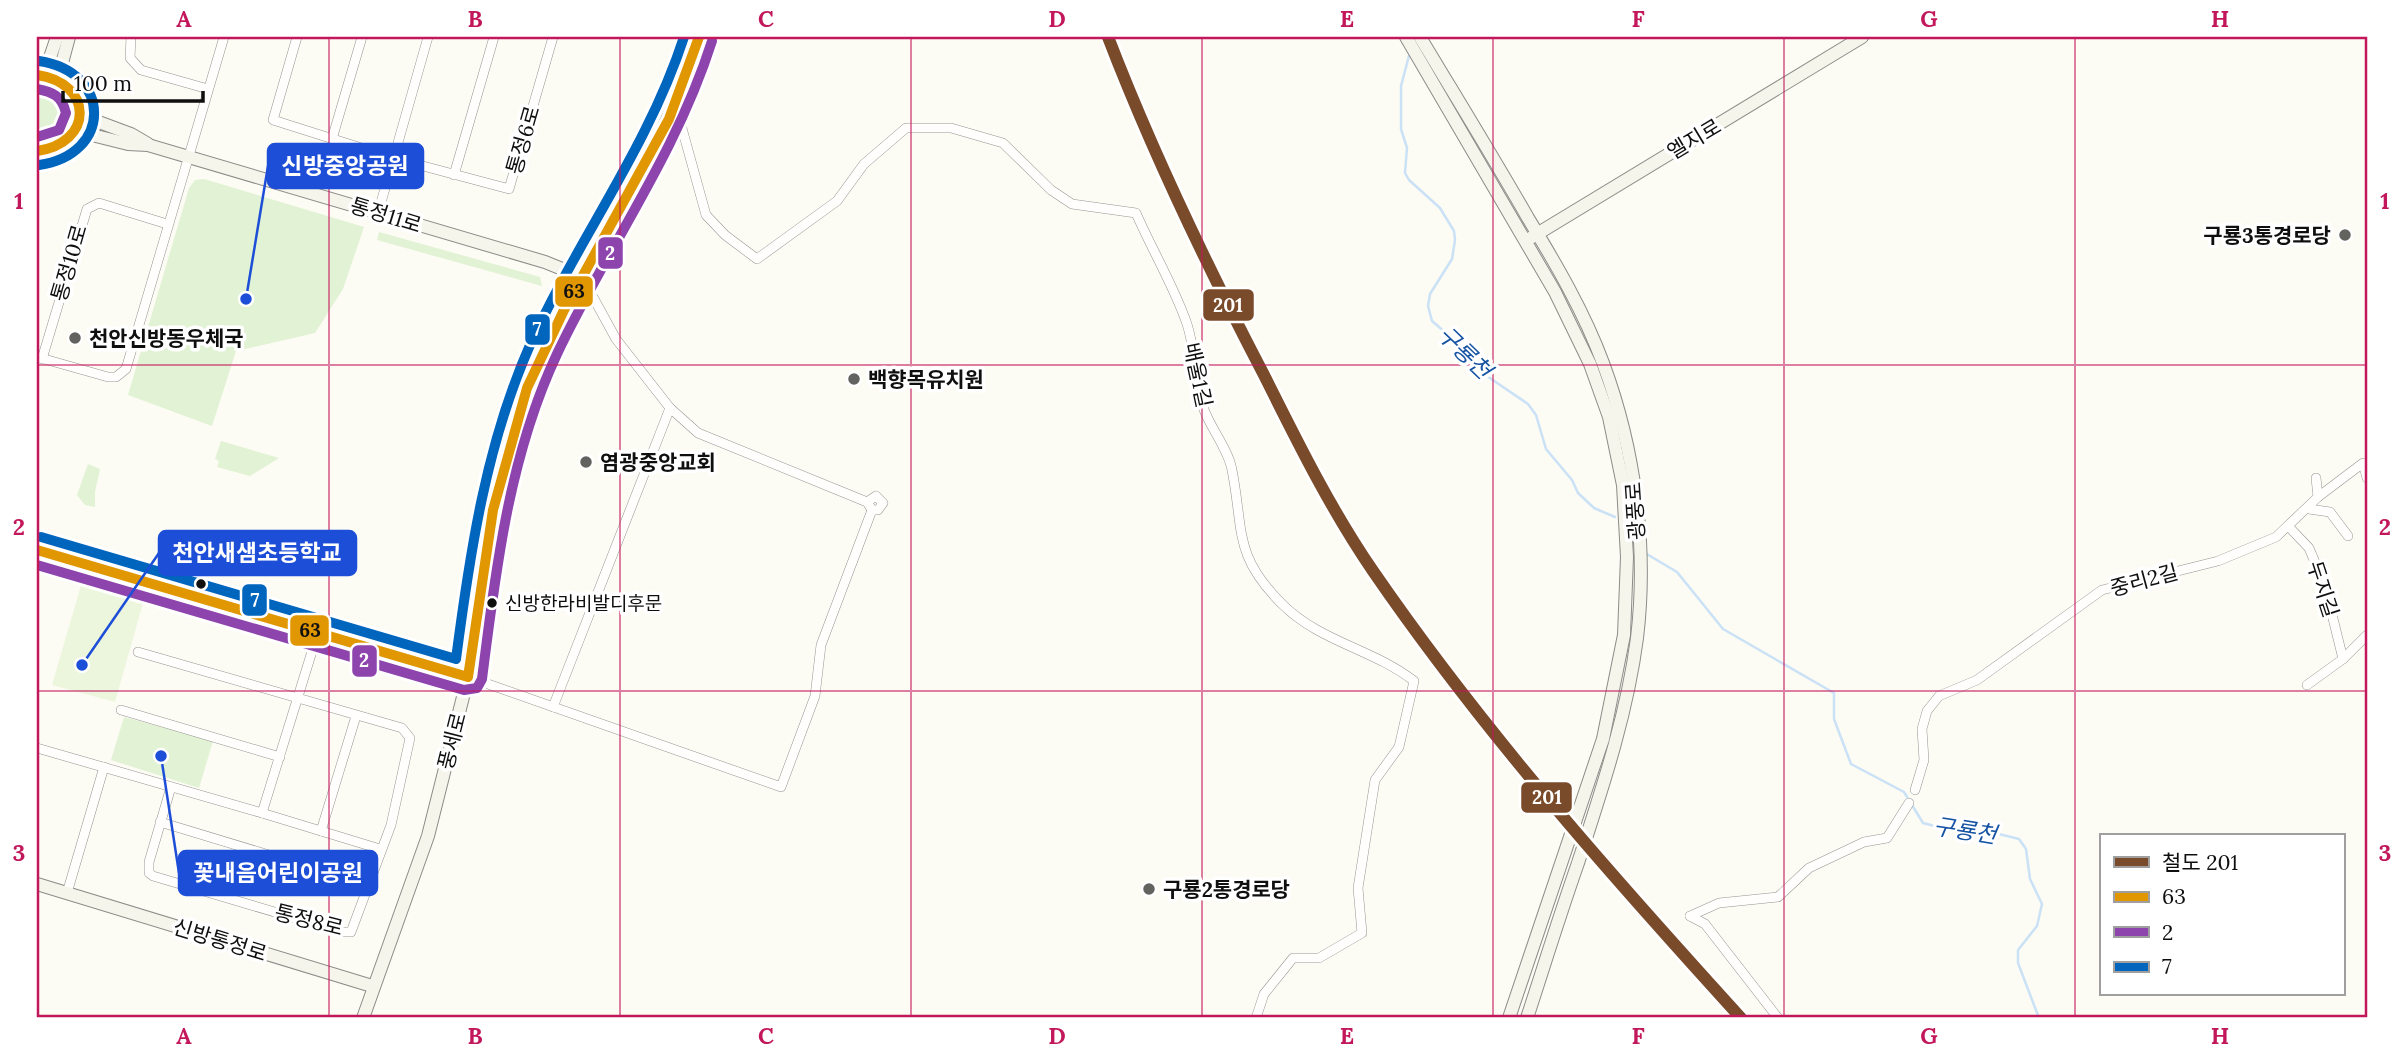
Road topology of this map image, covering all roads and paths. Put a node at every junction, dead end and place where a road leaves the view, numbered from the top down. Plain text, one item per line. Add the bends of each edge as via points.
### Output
1 (57, 37) edge
2 (69, 37) edge
3 (131, 37) edge
4 (224, 37) edge
5 (297, 37) edge
6 (362, 37) edge
7 (428, 37) edge
8 (494, 37) edge
9 (553, 37) edge
10 (699, 37) edge
11 (1406, 37) edge
12 (1862, 37) edge
13 (1421, 38) edge
14 (40, 75) edge
15 (58, 78) junction
16 (208, 89) junction
17 (675, 103) junction
18 (80, 115) junction
19 (76, 131) junction
20 (332, 139) junction
21 (148, 145) junction
22 (37, 152) edge
23 (188, 156) junction
24 (393, 159) junction
25 (454, 175) junction
26 (378, 212) junction
27 (167, 224) junction
28 (1538, 233) junction
29 (1526, 242) junction
30 (582, 277) junction
31 (39, 358) edge
32 (670, 408) junction
33 (2316, 478) dead end
34 (2367, 478) edge
35 (2318, 497) junction
36 (2309, 509) junction
37 (2289, 527) junction
38 (2348, 536) dead end
39 (37, 551) edge
40 (318, 632) junction
41 (2367, 635) edge
42 (138, 652) dead end
43 (2343, 659) junction
44 (467, 677) junction
45 (2307, 685) dead end
46 (298, 698) junction
47 (553, 707) junction
48 (121, 710) dead end
49 (356, 716) junction
50 (37, 748) edge
51 (280, 757) junction
52 (104, 767) junction
53 (171, 787) junction
54 (1915, 790) dead end
55 (1909, 803) dead end
56 (262, 813) junction
57 (160, 822) junction
58 (321, 831) junction
59 (380, 849) junction
60 (37, 884) edge
61 (368, 884) junction
62 (67, 893) junction
63 (372, 986) junction
64 (363, 1018) edge
65 (1256, 1018) edge
66 (1509, 1018) edge
67 (1527, 1018) edge
68 (1778, 1018) edge

1 - 14 street
2 - 15 street
3 - 16 street via 130,58 141,70
4 - 16 street, 통정10로
5 - 20 street, 통정6로 via 273,120
6 - 20 street
7 - 24 street
8 - 25 street
9 - 25 street, 통정6로 via 509,189
10 - 17 street, 풍세로
11 - 29 street, 광풍로
12 - 28 street, 엘지로
13 - 28 street, 광풍로
14 - 15 street
15 - 18 street via 77,97
16 - 23 street, 통정10로
17 - 30 street, 풍세로 via 638,182
17 - 65 street, 배울1길 via 706,215 757,259 837,201 864,164 906,128 951,128 1003,144 1072,204 1136,213 1187,324 1202,406 1231,467 1238,529 1247,559 1282,604 1317,632 1393,664 1414,681 1399,747 1375,780 1358,888 1362,933 1318,958 1293,958 1264,994
18 - 19 street
18 - 21 street
19 - 21 street
19 - 22 street via 55,149
20 - 24 street, 통정6로
21 - 23 street, 통정11로
23 - 26 street, 통정11로
23 - 27 street, 통정10로
24 - 25 street, 통정6로
24 - 26 street
26 - 30 street, 통정11로
27 - 31 street, 통정10로 via 99,203 87,209
27 - 31 street, 통정10로 via 126,369 108,377
28 - 29 street, 엘지로
28 - 67 street, 광풍로 via 1603,362 1620,416 1638,517 1639,598 1629,686 1614,751
29 - 66 street, 광풍로 via 1590,363 1609,417 1623,485 1627,557 1624,635 1603,739
30 - 32 street via 616,339
30 - 44 street, 풍세로 via 532,376 503,463 491,508
32 - 47 street
32 - 47 street via 698,433 870,506 821,645 815,696 781,787
33 - 35 street
34 - 35 street, 중리2길 via 2363,463
35 - 36 street, 중리2길
36 - 37 street, 중리2길
36 - 38 street via 2330,512
37 - 43 street, 두지길 via 2309,548 2325,586
37 - 54 street, 중리2길 via 2245,553 2102,590 1977,680 1940,696 1927,711 1922,729 1924,760
39 - 40 street
40 - 44 street
40 - 46 street
41 - 43 street
42 - 46 street, 통정8로
43 - 45 street
44 - 47 street
44 - 63 street, 풍세로 via 428,836
46 - 49 street, 통정8로
46 - 51 street
48 - 51 street
49 - 58 street
49 - 59 street, 통정8로 via 402,729 410,738 397,803
50 - 52 street
51 - 56 street
52 - 53 street
52 - 62 street
53 - 56 street
53 - 57 street, 통정8로
55 - 68 street via 1887,838 1864,842 1809,868 1778,897 1719,903 1690,916 1705,924
56 - 58 street
57 - 61 street
57 - 61 street, 통정8로 via 149,862 153,876 347,933 354,929
58 - 59 street
59 - 61 street, 통정8로
60 - 62 street, 신방통정로
62 - 63 street, 신방통정로
63 - 64 street, 풍세로

